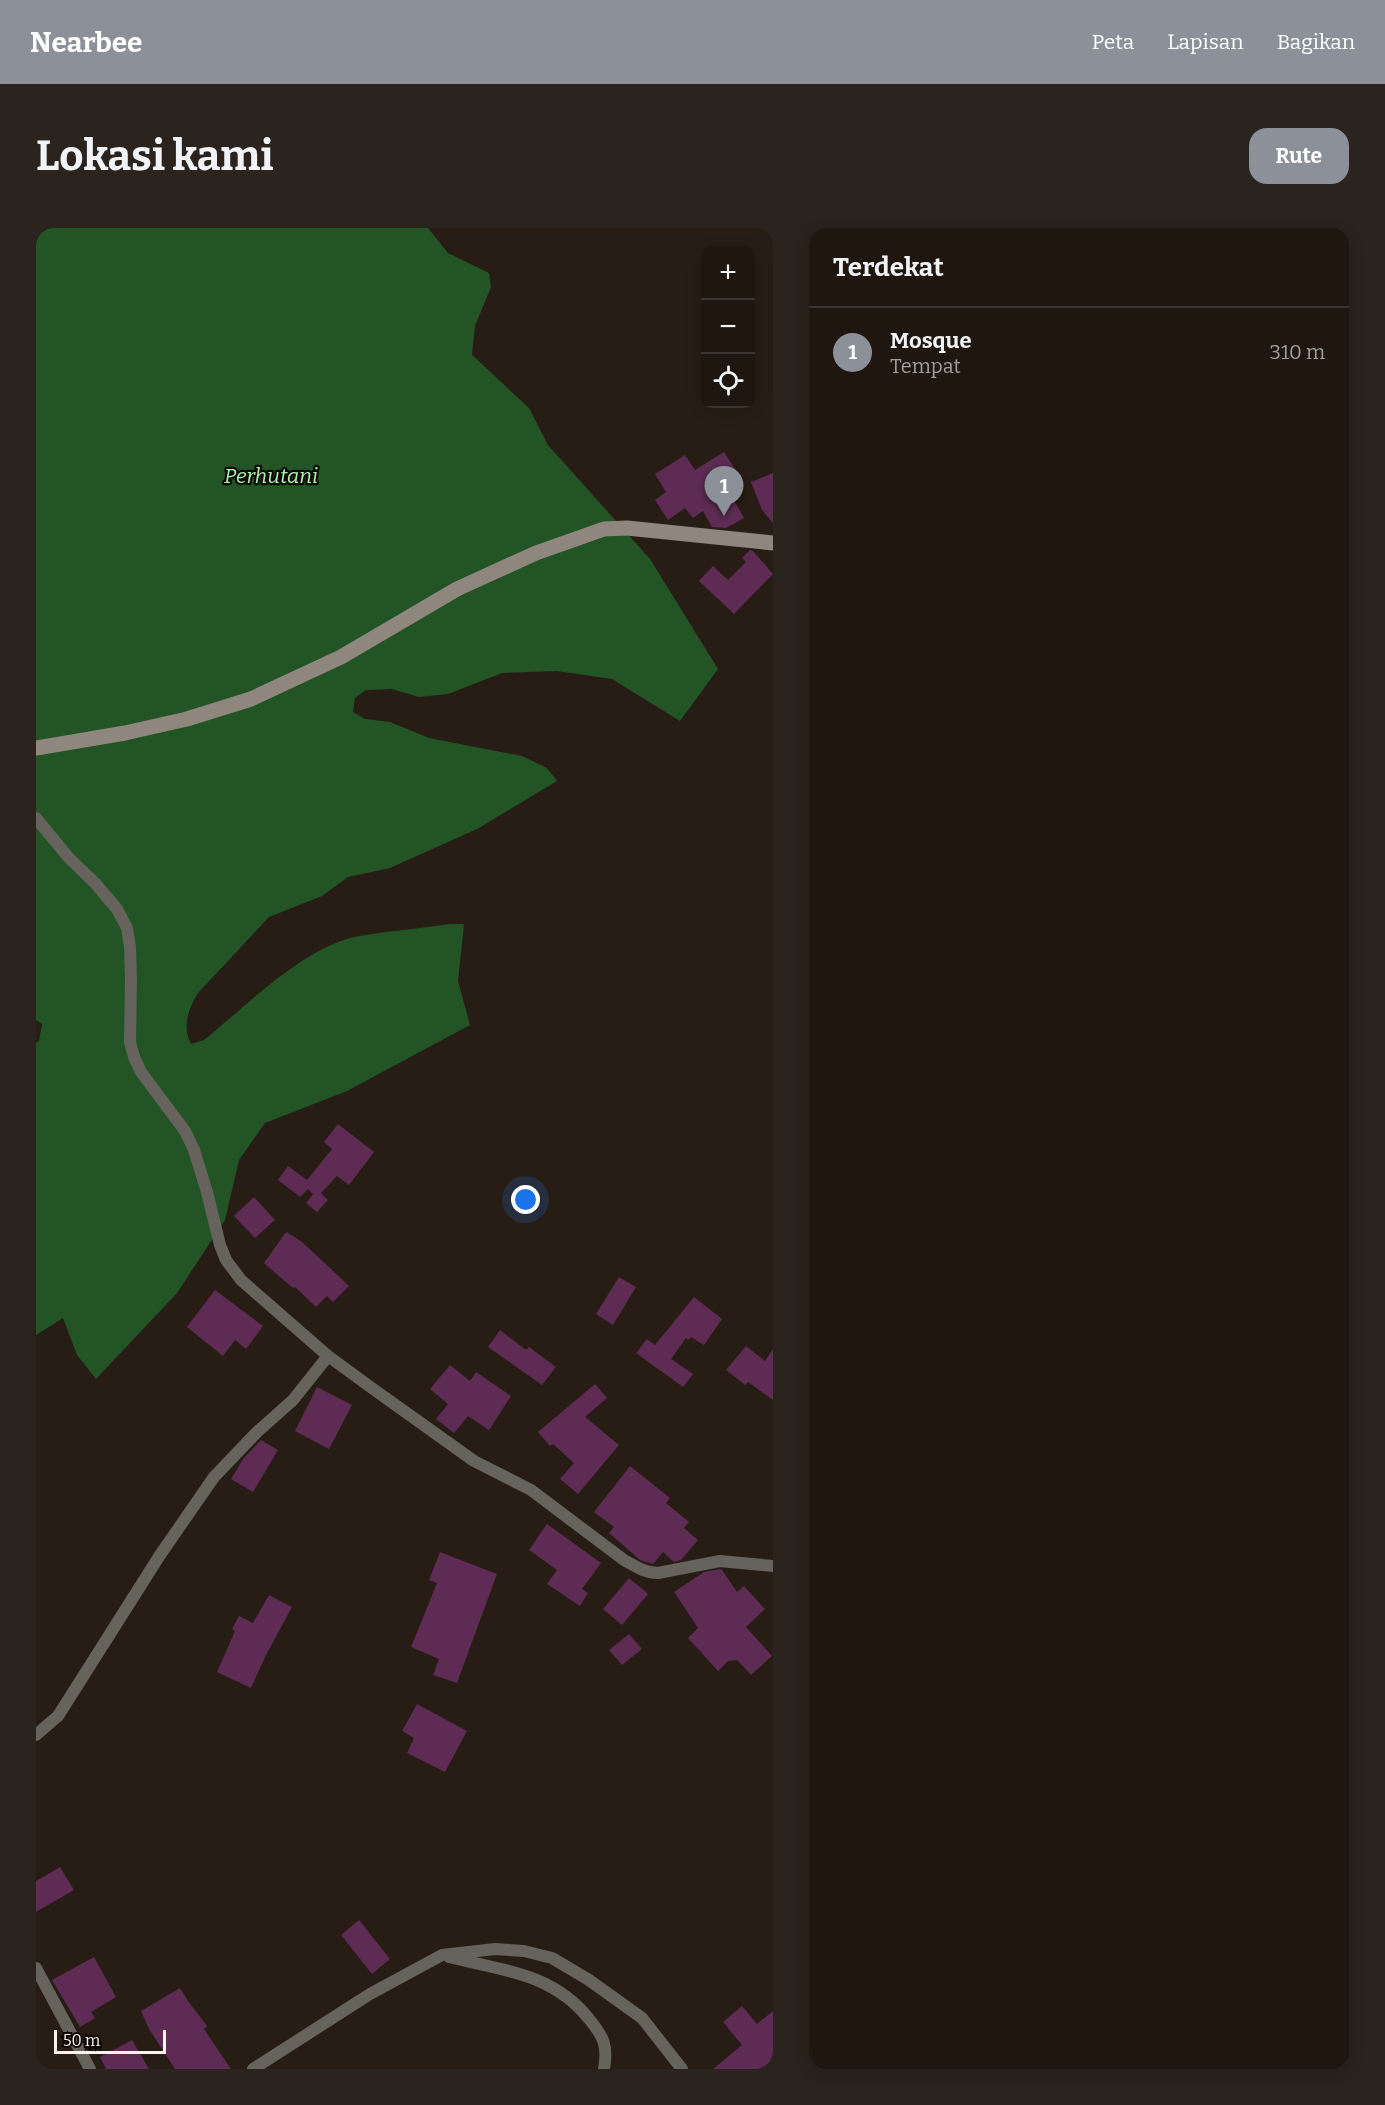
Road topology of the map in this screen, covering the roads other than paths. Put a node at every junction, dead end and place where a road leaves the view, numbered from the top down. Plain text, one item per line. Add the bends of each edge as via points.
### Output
1 (773, 543) edge
2 (36, 748) edge
3 (36, 818) edge
4 (328, 1356) junction
5 (773, 1566) edge
6 (36, 1735) edge
7 (442, 1955) junction
8 (36, 1968) edge
9 (90, 2069) edge
10 (253, 2069) edge
11 (604, 2069) edge
12 (682, 2069) edge

1 - 2 street via 604,529 536,553 457,590 341,657 251,699 188,719
3 - 4 street via 117,909 127,928 130,1042 134,1057 194,1150 226,1260 241,1280
4 - 5 street via 474,1461 531,1490 637,1568 658,1573 720,1561
4 - 6 street via 293,1400 214,1478 165,1546 58,1716
7 - 10 street via 370,1994
7 - 11 street via 514,1971 566,1995 601,2034 607,2052
7 - 12 street via 495,1949 552,1958 642,2018
8 - 9 street

